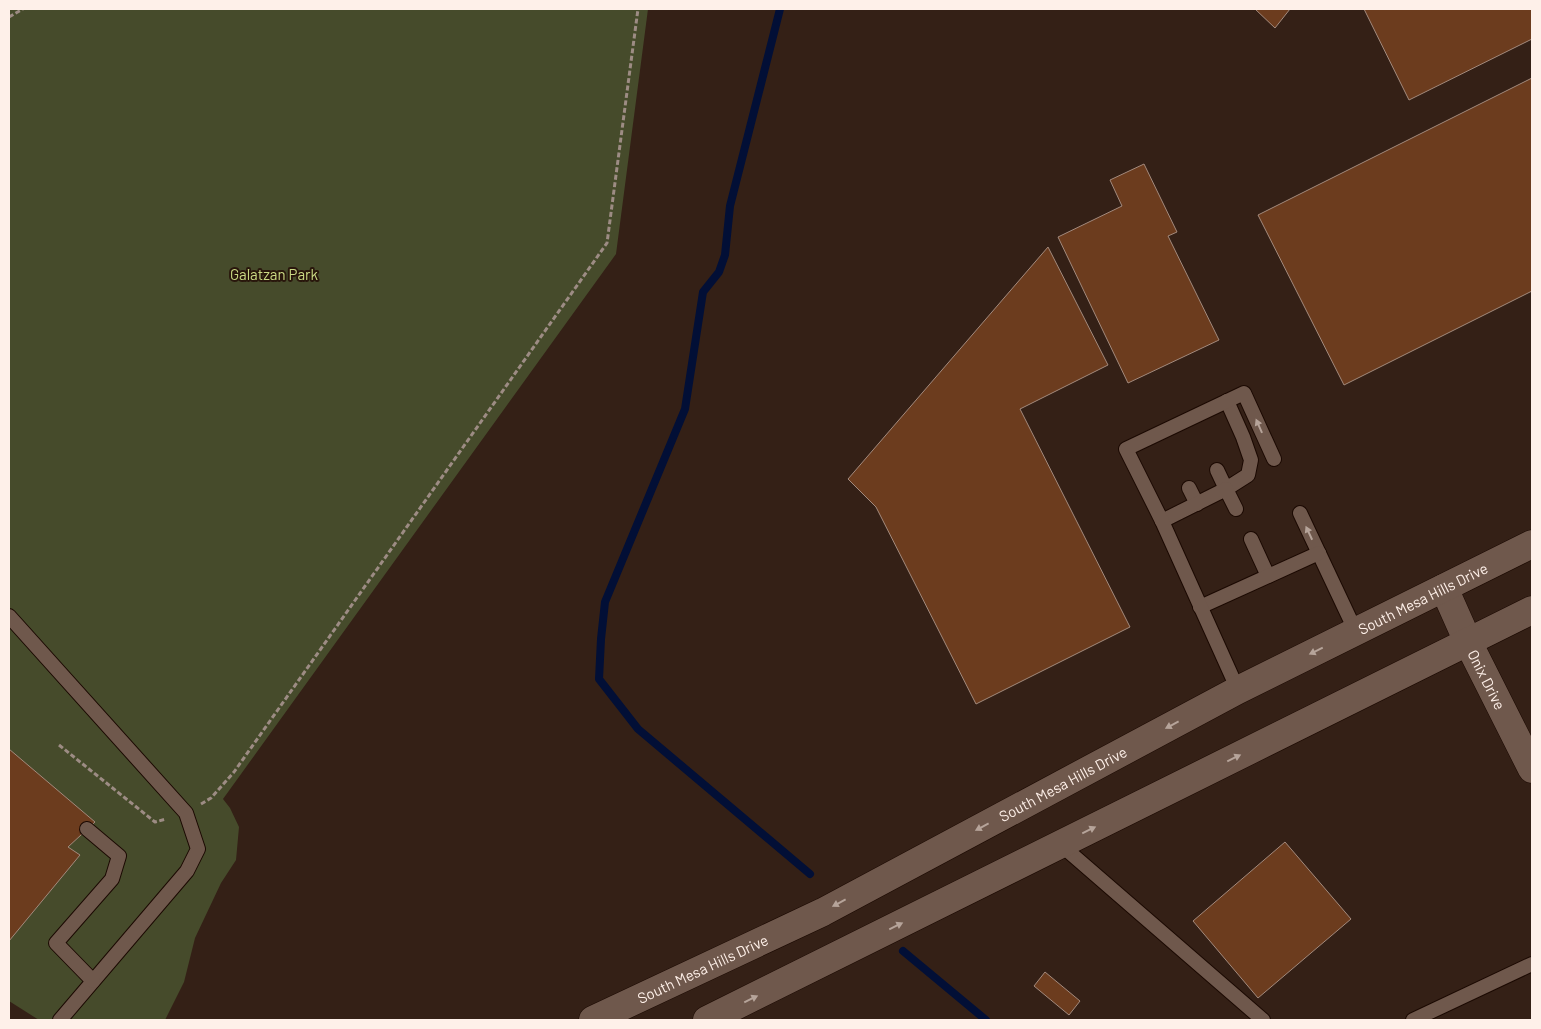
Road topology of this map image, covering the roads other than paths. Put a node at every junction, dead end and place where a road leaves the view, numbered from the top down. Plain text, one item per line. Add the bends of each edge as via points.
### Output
1 (1226, 401) junction
2 (1274, 459) dead end
3 (1217, 470) dead end
4 (1189, 488) dead end
5 (1226, 489) junction
6 (1197, 504) junction
7 (1236, 509) dead end
8 (1300, 513) dead end
9 (1162, 521) junction
10 (1251, 539) dead end
11 (1532, 544) edge
12 (1318, 553) junction
13 (1268, 576) junction
14 (1444, 588) junction
15 (1200, 607) junction
16 (1532, 610) edge
17 (9, 616) edge
18 (1356, 632) junction
19 (1468, 642) junction
20 (1238, 690) junction
21 (1532, 769) edge
22 (87, 829) dead end
23 (1060, 844) junction
24 (1532, 964) edge
25 (93, 981) junction
26 (60, 1020) edge
27 (593, 1020) edge
28 (707, 1020) edge
29 (1264, 1020) edge
30 (1413, 1020) edge

2 -> 1 lane via 1244,393
1 - 5 lane via 1251,460 1248,475
1 - 9 lane via 1194,424 1164,438 1126,449
3 - 5 lane
4 - 6 lane
5 - 6 lane
5 - 7 lane
6 - 9 lane
12 -> 8 lane
9 - 15 lane
10 - 13 lane
11 - 14 street, South Mesa Hills Drive
12 - 13 lane
12 - 18 lane
13 - 15 lane
14 - 18 street, South Mesa Hills Drive
14 - 19 street, Onix Drive
15 - 20 lane
16 - 19 street
17 - 25 lane via 186,813 198,849 187,871
18 -> 20 street, South Mesa Hills Drive
19 - 21 street, Onix Drive
23 -> 19 street
20 -> 27 street, South Mesa Hills Drive via 823,912
22 - 25 lane via 119,856 112,879 56,943
28 -> 23 street
23 - 29 lane
24 - 30 lane
25 - 26 lane

